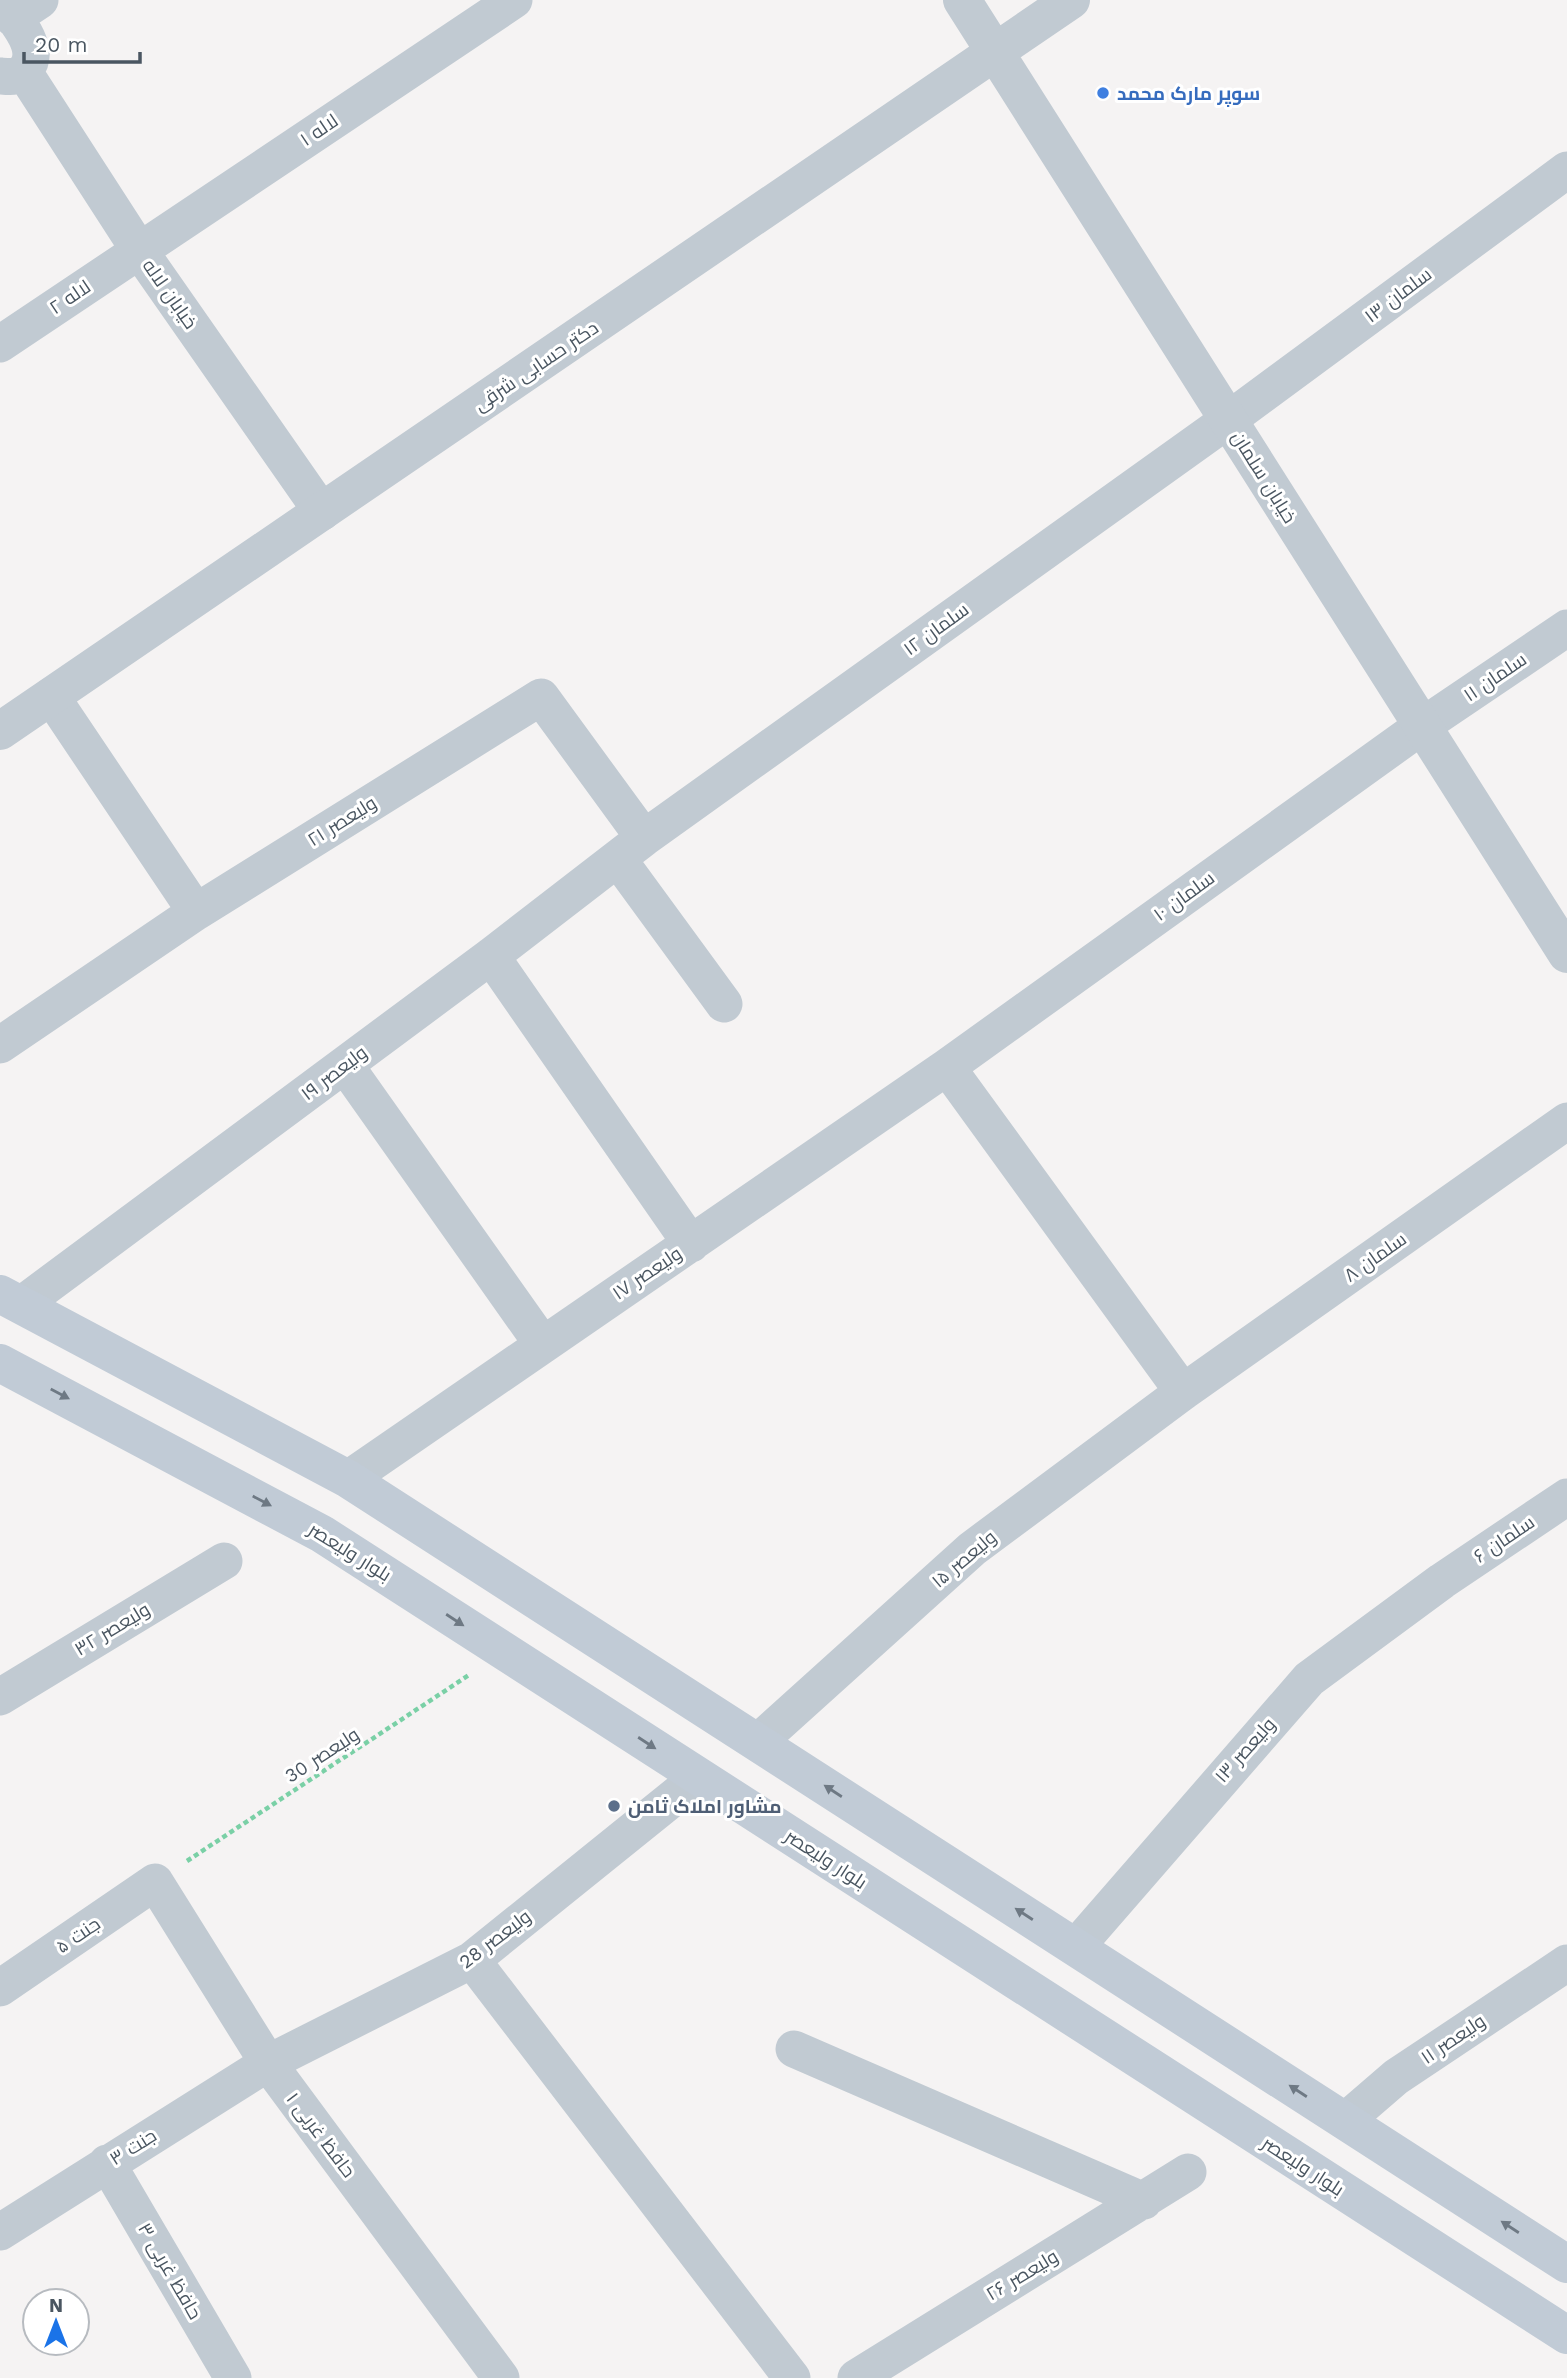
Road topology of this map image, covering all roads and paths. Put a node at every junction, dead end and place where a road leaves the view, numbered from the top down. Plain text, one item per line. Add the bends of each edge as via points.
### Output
1 (962, 0) edge
2 (1071, 0) edge
3 (502, 3) edge
4 (18, 6) edge
5 (995, 52) junction
6 (12, 74) edge
7 (1567, 170) edge
8 (139, 250) junction
9 (0, 344) edge
10 (1228, 421) junction
11 (322, 512) junction
12 (1567, 628) edge
13 (51, 696) junction
14 (1422, 726) junction
15 (0, 731) edge
16 (631, 848) junction
17 (196, 912) junction
18 (1567, 954) edge
19 (491, 956) junction
20 (724, 1004) dead end
21 (0, 1045) edge
22 (345, 1065) junction
23 (947, 1067) junction
24 (1567, 1121) edge
25 (691, 1244) junction
26 (10, 1300) edge
27 (543, 1345) junction
28 (0, 1363) edge
29 (1183, 1392) junction
30 (348, 1479) junction
31 (1567, 1497) edge
32 (224, 1561) dead end
33 (1442, 1581) joint
34 (505, 1652) junction
35 (0, 1697) edge
36 (758, 1742) junction
37 (699, 1777) junction
38 (155, 1882) junction
39 (1076, 1947) junction
40 (472, 1960) junction
41 (1567, 1963) edge
42 (3, 1980) edge
43 (793, 2049) dead end
44 (268, 2063) junction
45 (1345, 2122) junction
46 (107, 2163) junction
47 (1188, 2172) dead end
48 (1144, 2201) junction
49 (0, 2232) edge
50 (1567, 2264) edge
51 (1567, 2335) edge
52 (233, 2378) edge
53 (501, 2378) edge
54 (792, 2378) edge
55 (856, 2378) edge

1 - 5 street, خیابان سلمان
2 - 5 street, دکتر حسابی شرقی
3 - 8 street, لاله ۱
4 - 6 street via 31,50 30,63
5 - 10 street, خیابان سلمان
5 - 11 street, دکتر حسابی شرقی
6 - 8 street, خیابان لاله
7 - 10 street, سلمان ۱۳
8 - 9 street, لاله ۲
8 - 11 street, خیابان لاله
10 - 14 street, خیابان سلمان
10 - 16 street, سلمان ۱۲
11 - 13 street, دکتر حسابی شرقی
12 - 14 street, سلمان ۱۱
13 - 15 street, دکتر حسابی شرقی
13 - 17 street
14 - 18 street, خیابان سلمان
14 - 23 street, سلمان ۱۰
16 - 17 street, ولیعصر ۲۱ via 541,697
16 - 19 street, ولیعصر ۱۹
16 - 20 street
17 - 21 street, ولیعصر ۲۱
19 - 22 street, ولیعصر ۱۹
19 - 25 street
22 - 26 street, ولیعصر ۱۹
22 - 27 street
23 - 25 street, ولیعصر ۱۷
23 - 29 street
24 - 29 street, سلمان ۸
25 - 27 street, ولیعصر ۱۷
26 - 30 main road
27 - 30 street, ولیعصر ۱۷
28 -> 34 main road, بلوار ولیعصر via 303,1523
29 - 36 street, ولیعصر ۱۵ via 972,1549
30 - 36 main road
31 - 33 street, سلمان ۶
32 - 35 street, ولیعصر ۳۲
33 - 39 street, ولیعصر ۱۳ via 1309,1679
34 -> 37 main road, بلوار ولیعصر
34 - 38 path, ولیعصر 30
39 -> 36 main road
37 - 40 street, ولیعصر 28
37 - 51 main road, بلوار ولیعصر
38 - 42 street, جنت ۵
38 - 44 street, حافظ غربی ۱
45 -> 39 main road
40 - 44 street, ولیعصر 28
40 - 54 street
41 - 45 street, ولیعصر ۱۱ via 1396,2077
43 - 48 street
44 - 46 street, جنت ۳
44 - 53 street, حافظ غربی ۱
50 -> 45 main road
46 - 49 street, جنت ۳
46 - 52 street, حافظ غربی ۳
47 - 48 street, ولیعصر ۲۶
48 - 55 street, ولیعصر ۲۶

